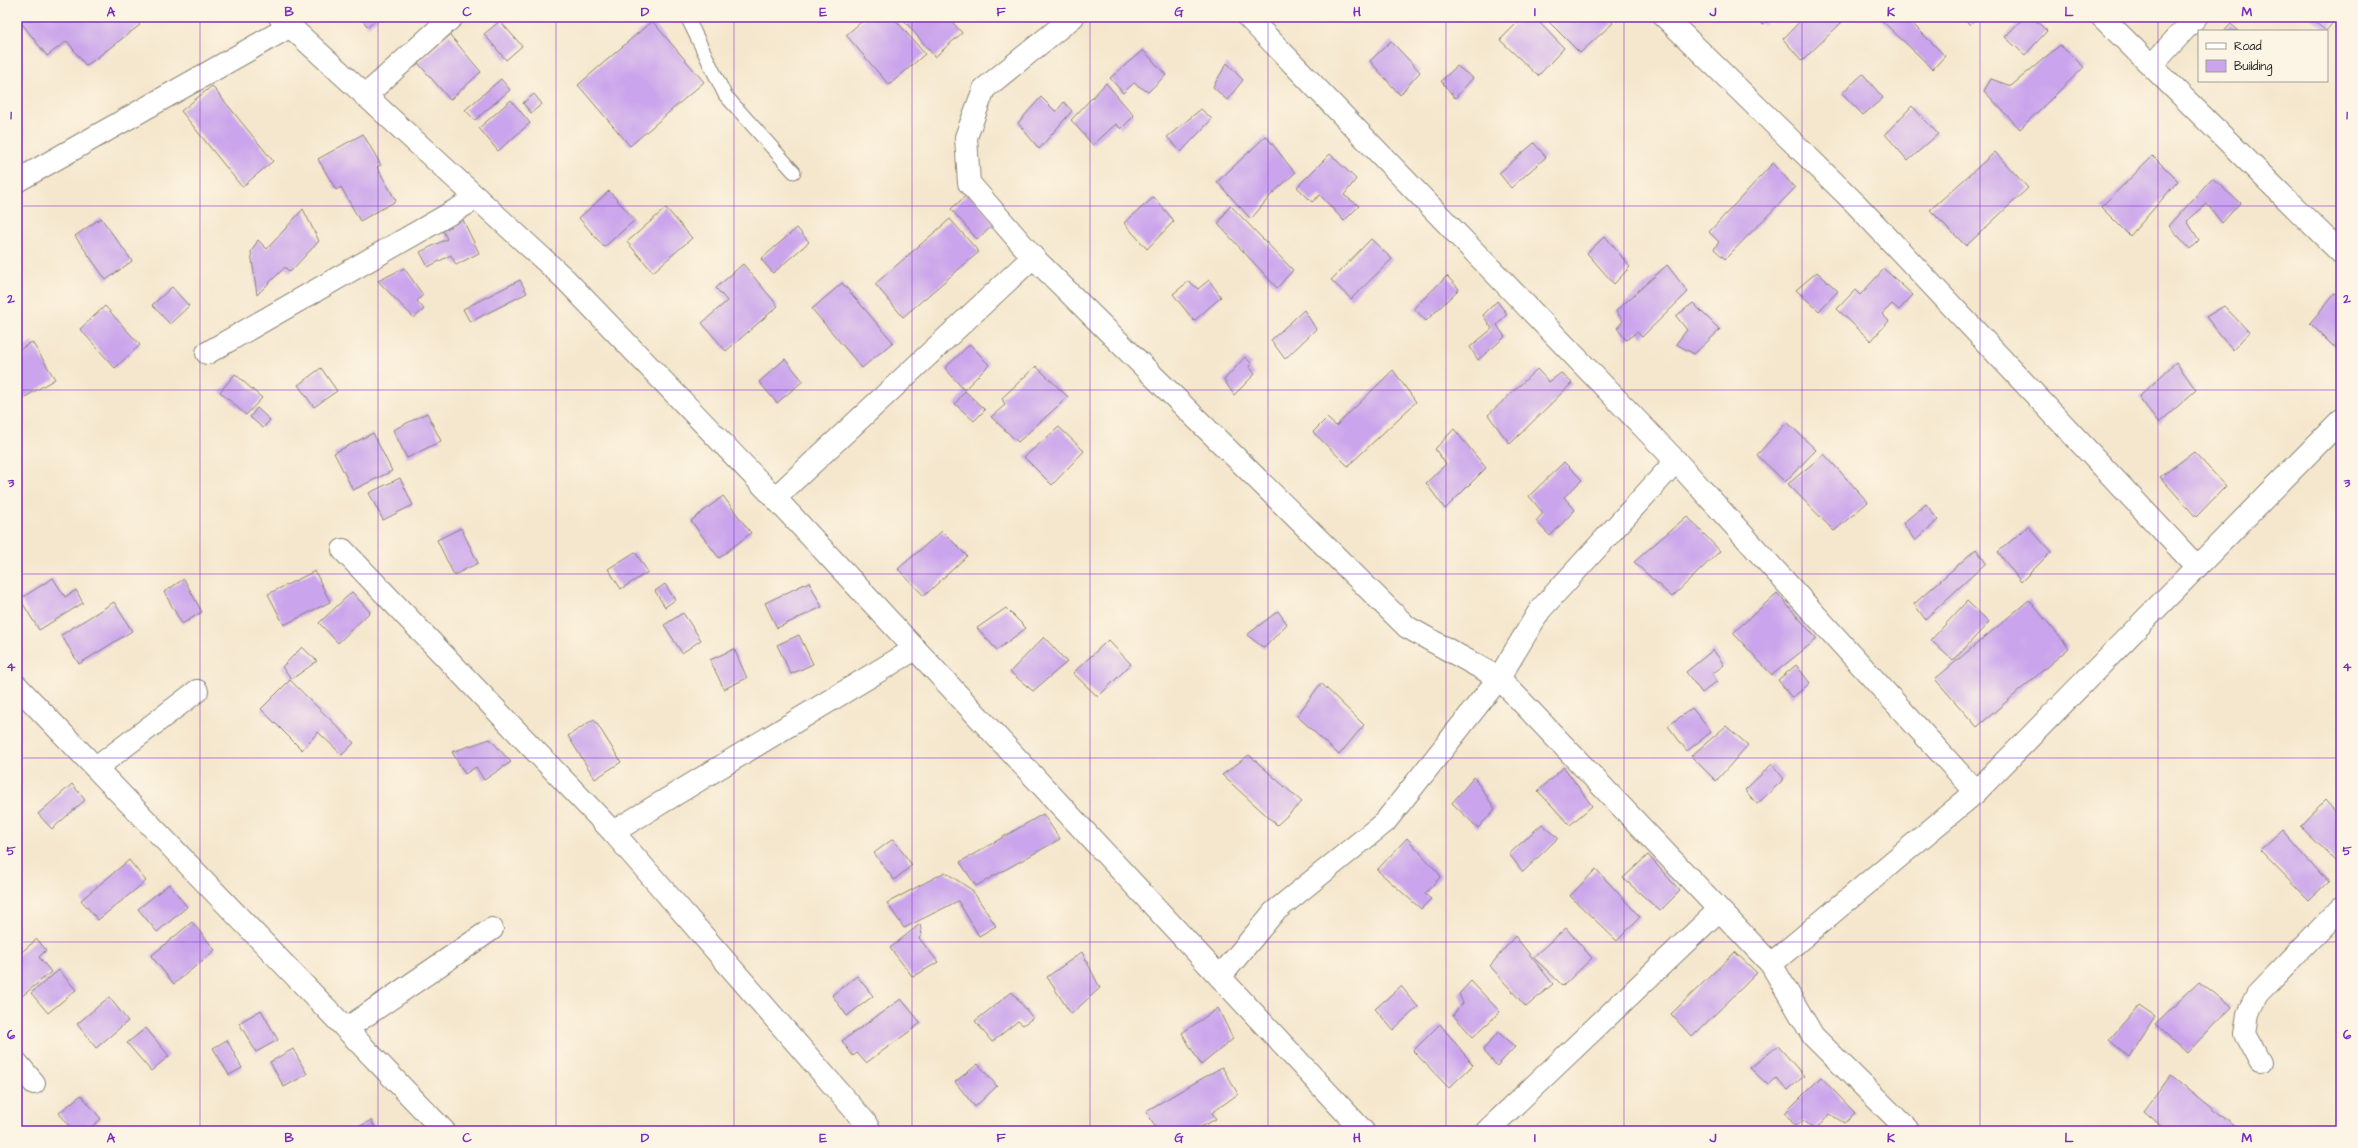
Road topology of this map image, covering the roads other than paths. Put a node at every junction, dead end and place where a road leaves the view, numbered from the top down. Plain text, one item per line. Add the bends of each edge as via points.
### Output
1 (452, 17) edge
2 (688, 17) edge
3 (1073, 17) edge
4 (1248, 17) edge
5 (1665, 17) edge
6 (2102, 17) edge
7 (2196, 17) edge
8 (284, 22) edge
9 (2152, 64) junction
10 (365, 96) junction
11 (794, 172) dead end
12 (17, 181) edge
13 (477, 198) junction
14 (2341, 253) edge
15 (1033, 257) junction
16 (208, 353) dead end
17 (2341, 420) edge
18 (1676, 461) junction
19 (775, 498) junction
20 (343, 550) dead end
21 (2197, 567) junction
22 (915, 649) junction
23 (1499, 678) junction
24 (17, 686) edge
25 (197, 691) dead end
26 (96, 768) junction
27 (1976, 792) junction
28 (613, 832) junction
29 (2341, 908) edge
30 (1719, 910) junction
31 (492, 929) dead end
32 (1771, 964) junction
33 (1220, 977) junction
34 (346, 1029) junction
35 (2260, 1062) dead end
36 (17, 1063) edge
37 (34, 1083) dead end
38 (444, 1131) edge
39 (870, 1131) edge
40 (1363, 1131) edge
41 (1487, 1131) edge
42 (1909, 1131) edge

1 - 10 street
2 - 11 lane via 724,95
3 - 15 street via 984,89 966,137 970,183
4 - 18 street
5 - 21 street via 1856,204
6 - 9 street
7 - 9 street
8 - 10 street
8 - 12 street
9 - 14 street
10 - 13 street
13 - 16 street
13 - 19 street via 565,279
15 - 19 street
15 - 23 street via 1407,627
17 - 21 street
18 - 23 street via 1540,610
18 - 27 street
19 - 22 street
20 - 28 street
21 - 27 street
22 - 28 street
22 - 33 street
23 - 30 street
23 - 33 street via 1385,822 1274,912
24 - 26 street
25 - 26 street
26 - 34 street
27 - 32 street
28 - 39 street via 865,1122
29 - 35 street via 2257,995 2248,1014 2245,1034
30 - 32 street
30 - 41 street
31 - 34 street
32 - 42 street via 1813,1036
33 - 40 street
34 - 38 street
36 - 37 street

